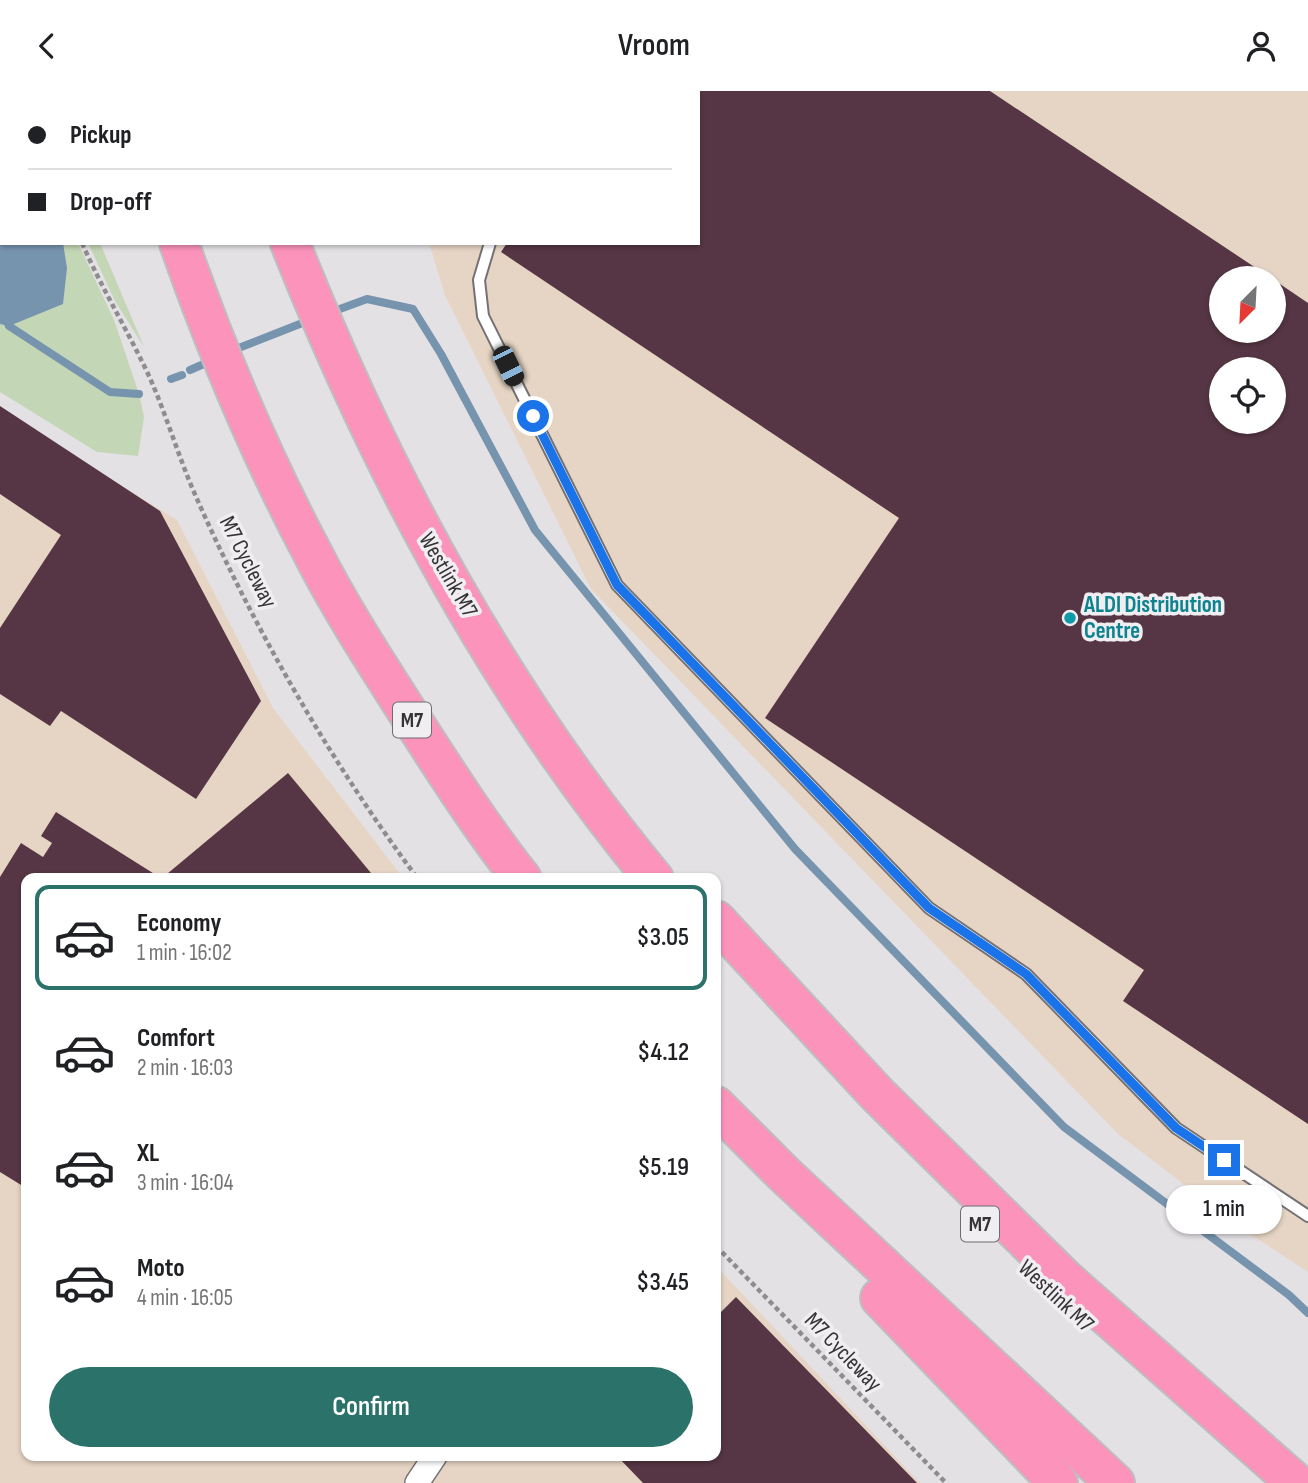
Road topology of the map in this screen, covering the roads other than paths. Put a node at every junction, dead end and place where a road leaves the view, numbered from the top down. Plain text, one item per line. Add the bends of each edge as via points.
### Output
1 (179, 245) edge
2 (291, 245) edge
3 (489, 245) edge
4 (531, 712) junction
5 (518, 873) edge
6 (649, 873) edge
7 (674, 873) edge
8 (721, 925) edge
9 (721, 956) edge
10 (721, 1111) edge
11 (721, 1140) edge
12 (1308, 1216) edge
13 (432, 1461) edge
14 (417, 1483) edge
15 (1058, 1483) edge
16 (1115, 1483) edge
17 (1259, 1483) edge
18 (1296, 1483) edge

1 - 5 highway, M7 via 263,453 313,554 448,776
2 - 4 highway, Westlink M7 via 334,355 387,466 455,591
3 - 12 lane via 479,280 484,316 617,585 929,908 1026,974 1176,1128
4 - 6 highway, Westlink M7 via 612,829
4 - 7 highway
8 - 18 highway via 877,1094 1065,1279
9 - 17 highway, Westlink M7 / M7 via 825,1072 1010,1254
10 - 16 highway
11 - 15 highway
13 - 14 street

